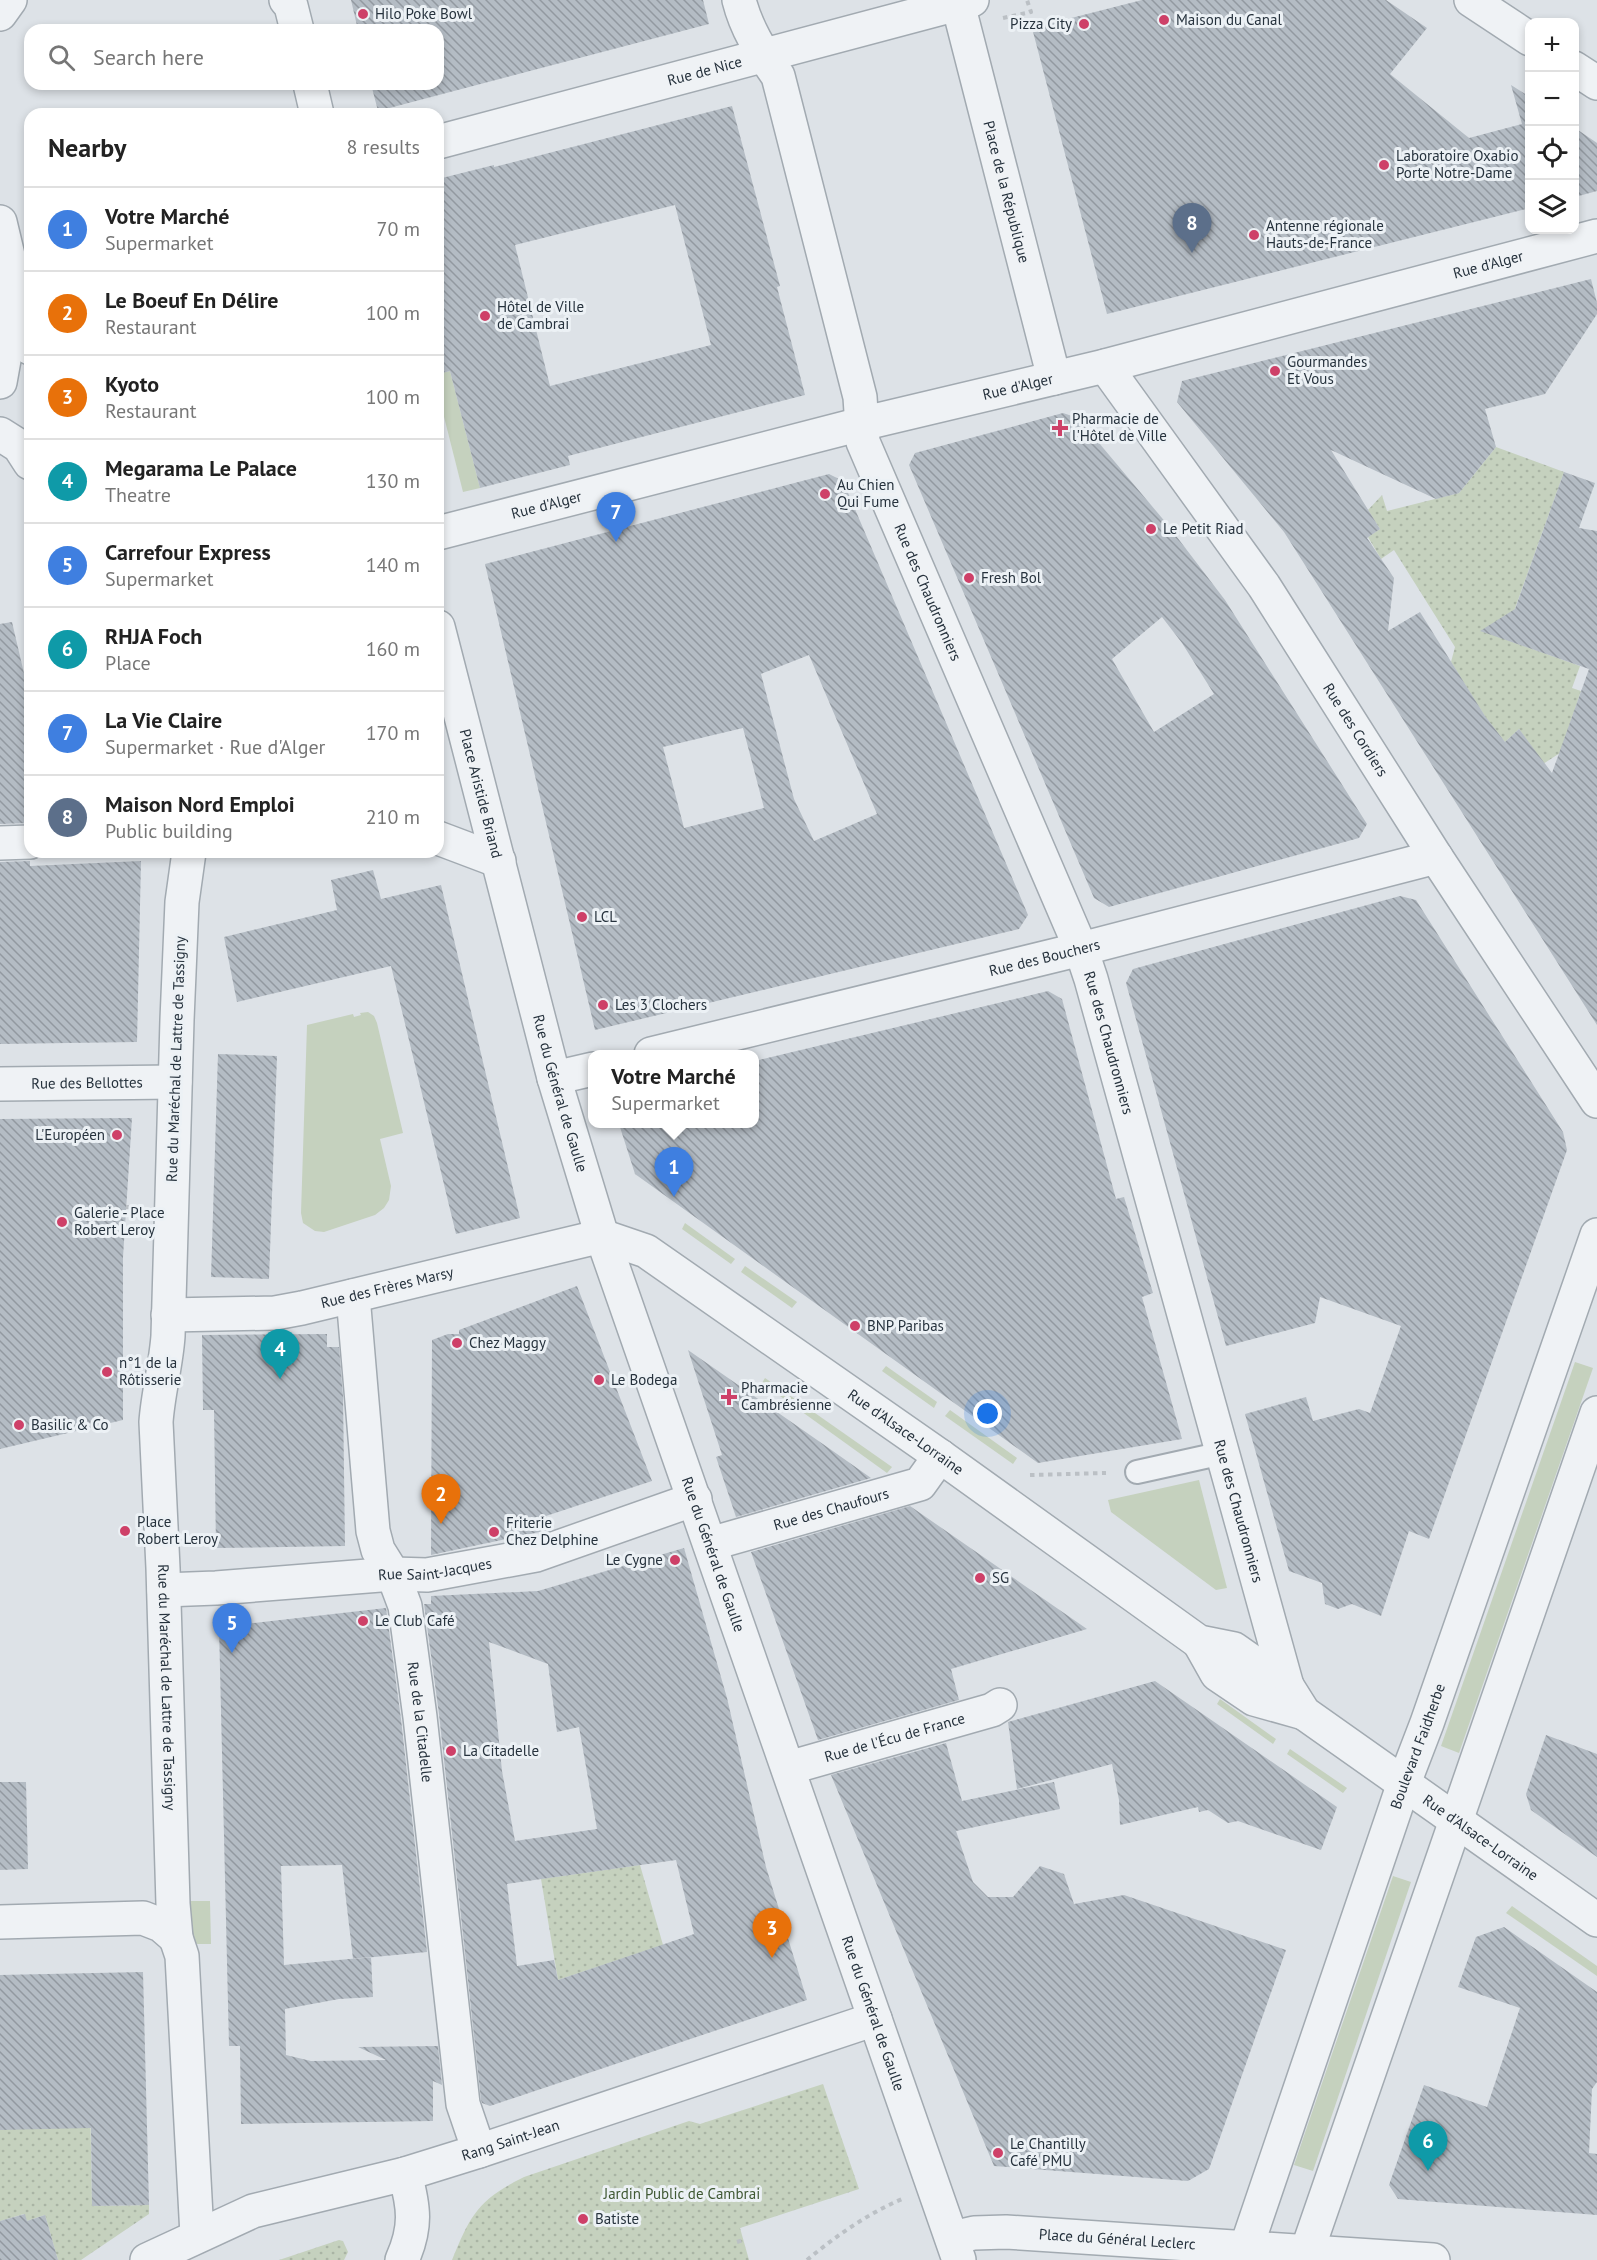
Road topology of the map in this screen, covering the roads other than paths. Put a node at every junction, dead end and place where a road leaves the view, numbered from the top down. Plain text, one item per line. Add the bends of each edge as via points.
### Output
1 (10, 0) edge
2 (738, 0) edge
3 (1470, 0) edge
4 (965, 2) edge
5 (0, 14) edge
6 (1525, 36) edge
7 (763, 55) junction
8 (1579, 71) edge
9 (1597, 83) edge
10 (311, 90) edge
11 (316, 108) edge
12 (444, 140) edge
13 (0, 222) edge
14 (1597, 236) edge
15 (10, 267) junction
16 (24, 324) edge
17 (1105, 366) junction
18 (1054, 378) junction
19 (0, 382) edge
20 (861, 424) junction
21 (0, 434) edge
22 (24, 454) edge
23 (444, 531) edge
24 (444, 650) edge
25 (447, 662) junction
26 (444, 672) edge
27 (444, 840) edge
28 (24, 842) edge
29 (0, 843) edge
30 (1436, 856) junction
31 (188, 858) edge
32 (500, 861) junction
33 (1081, 949) junction
34 (667, 1050) edge
35 (588, 1070) edge
36 (554, 1077) junction
37 (175, 1082) junction
38 (0, 1084) edge
39 (1597, 1101) edge
40 (1597, 1235) edge
41 (602, 1236) junction
42 (353, 1296) junction
43 (168, 1315) junction
44 (1597, 1413) edge
45 (1223, 1453) junction
46 (940, 1456) junction
47 (1137, 1472) road end
48 (695, 1499) junction
49 (710, 1544) junction
50 (393, 1574) junction
51 (164, 1590) junction
52 (1199, 1642) junction
53 (1287, 1686) junction
54 (1000, 1705) dead end
55 (1304, 1713) junction
56 (788, 1768) junction
57 (1404, 1783) junction
58 (1455, 1821) junction
59 (1597, 1920) edge
60 (0, 1922) edge
61 (176, 1938) junction
62 (875, 2019) junction
63 (479, 2151) junction
64 (405, 2174) junction
65 (197, 2235) junction
66 (955, 2249) edge
67 (1244, 2254) edge
68 (1306, 2256) edge
69 (147, 2260) edge
70 (402, 2260) edge
71 (1433, 2260) edge

1 - 5 street
2 - 7 street
3 - 6 street
4 - 7 street, Rue de Nice
4 - 18 street, Place de la République
7 - 12 street, Rue de Nice
7 - 20 street via 781,87 860,396
8 - 9 street
10 - 11 street
13 - 15 street
14 - 17 street, Rue d'Alger
15 - 16 street
15 - 19 street via 7,343
17 - 18 street, Rue d'Alger
17 - 30 street, Rue des Cordiers via 1264,586
18 - 20 street, Rue d'Alger
20 - 23 street, Rue d'Alger
20 - 33 street, Rue des Chaudronniers via 870,459
21 - 22 street
24 - 25 street, Place Aristide Briand
25 - 26 street
25 - 32 street, Place Aristide Briand
27 - 32 street, Place Aristide Briand
28 - 29 street
30 - 33 street, Rue des Bouchers
30 - 39 street, Rue des Cordiers
31 - 37 street, Rue du Maréchal de Lattre de Tassigny via 182,902
32 - 36 street, Rue du Général de Gaulle
33 - 34 street, Rue des Bouchers
33 - 45 street, Rue des Chaudronniers
35 - 36 street
36 - 41 street, Rue du Général de Gaulle
37 - 38 street, Rue des Bellottes
37 - 43 street, Rue du Maréchal de Lattre de Tassigny
40 - 57 street, Boulevard Faidherbe
41 - 42 street, Rue des Frères Marsy
41 - 46 street, Rue d'Alsace-Lorraine via 646,1251
41 - 48 street, Rue du Général de Gaulle
42 - 43 street, Rue des Frères Marsy via 275,1313
42 - 50 street, Rue de la Citadelle via 374,1531 378,1550
43 - 51 street, Rue du Maréchal de Lattre de Tassigny via 156,1422
44 - 58 street
45 - 47 lane
45 - 53 street, Rue des Chaudronniers
46 - 49 street, Rue des Chaufours via 920,1484
46 - 52 street, Rue d'Alsace-Lorraine
48 - 49 street, Rue du Général de Gaulle
48 - 50 street, Rue Saint-Jacques via 536,1555 427,1575
49 - 56 street, Rue du Général de Gaulle
50 - 51 street, Rue Saint-Jacques
50 - 63 street, Rue de la Citadelle via 405,1606 420,1717 463,2104
51 - 61 street, Rue du Maréchal de Lattre de Tassigny
52 - 53 street, Rue d'Alsace-Lorraine via 1234,1649
52 - 55 street, Rue d'Alsace-Lorraine via 1217,1674 1254,1699
53 - 55 street, Rue d'Alsace-Lorraine
54 - 56 street, Rue de l'Écu de France
55 - 57 street, Rue d'Alsace-Lorraine
56 - 62 street, Rue du Général de Gaulle
57 - 58 street, Rue d'Alsace-Lorraine
57 - 67 street, Boulevard Faidherbe
58 - 59 street, Rue d'Alsace-Lorraine
58 - 68 street
60 - 61 street via 143,1918 161,1925
61 - 65 street, Rue du Maréchal de Lattre de Tassigny via 182,1956
62 - 63 street, Rang Saint-Jean
62 - 66 street, Rue du Général de Gaulle
63 - 64 street, Rang Saint-Jean
64 - 65 street, Rang Saint-Jean via 253,2211
64 - 70 street via 413,2219 411,2239
65 - 69 street, Rang Saint-Jean
66 - 67 street, Place du Général Leclerc via 974,2233 1006,2232
67 - 68 street, Place du Général Leclerc
68 - 71 street, Place du Général Leclerc

